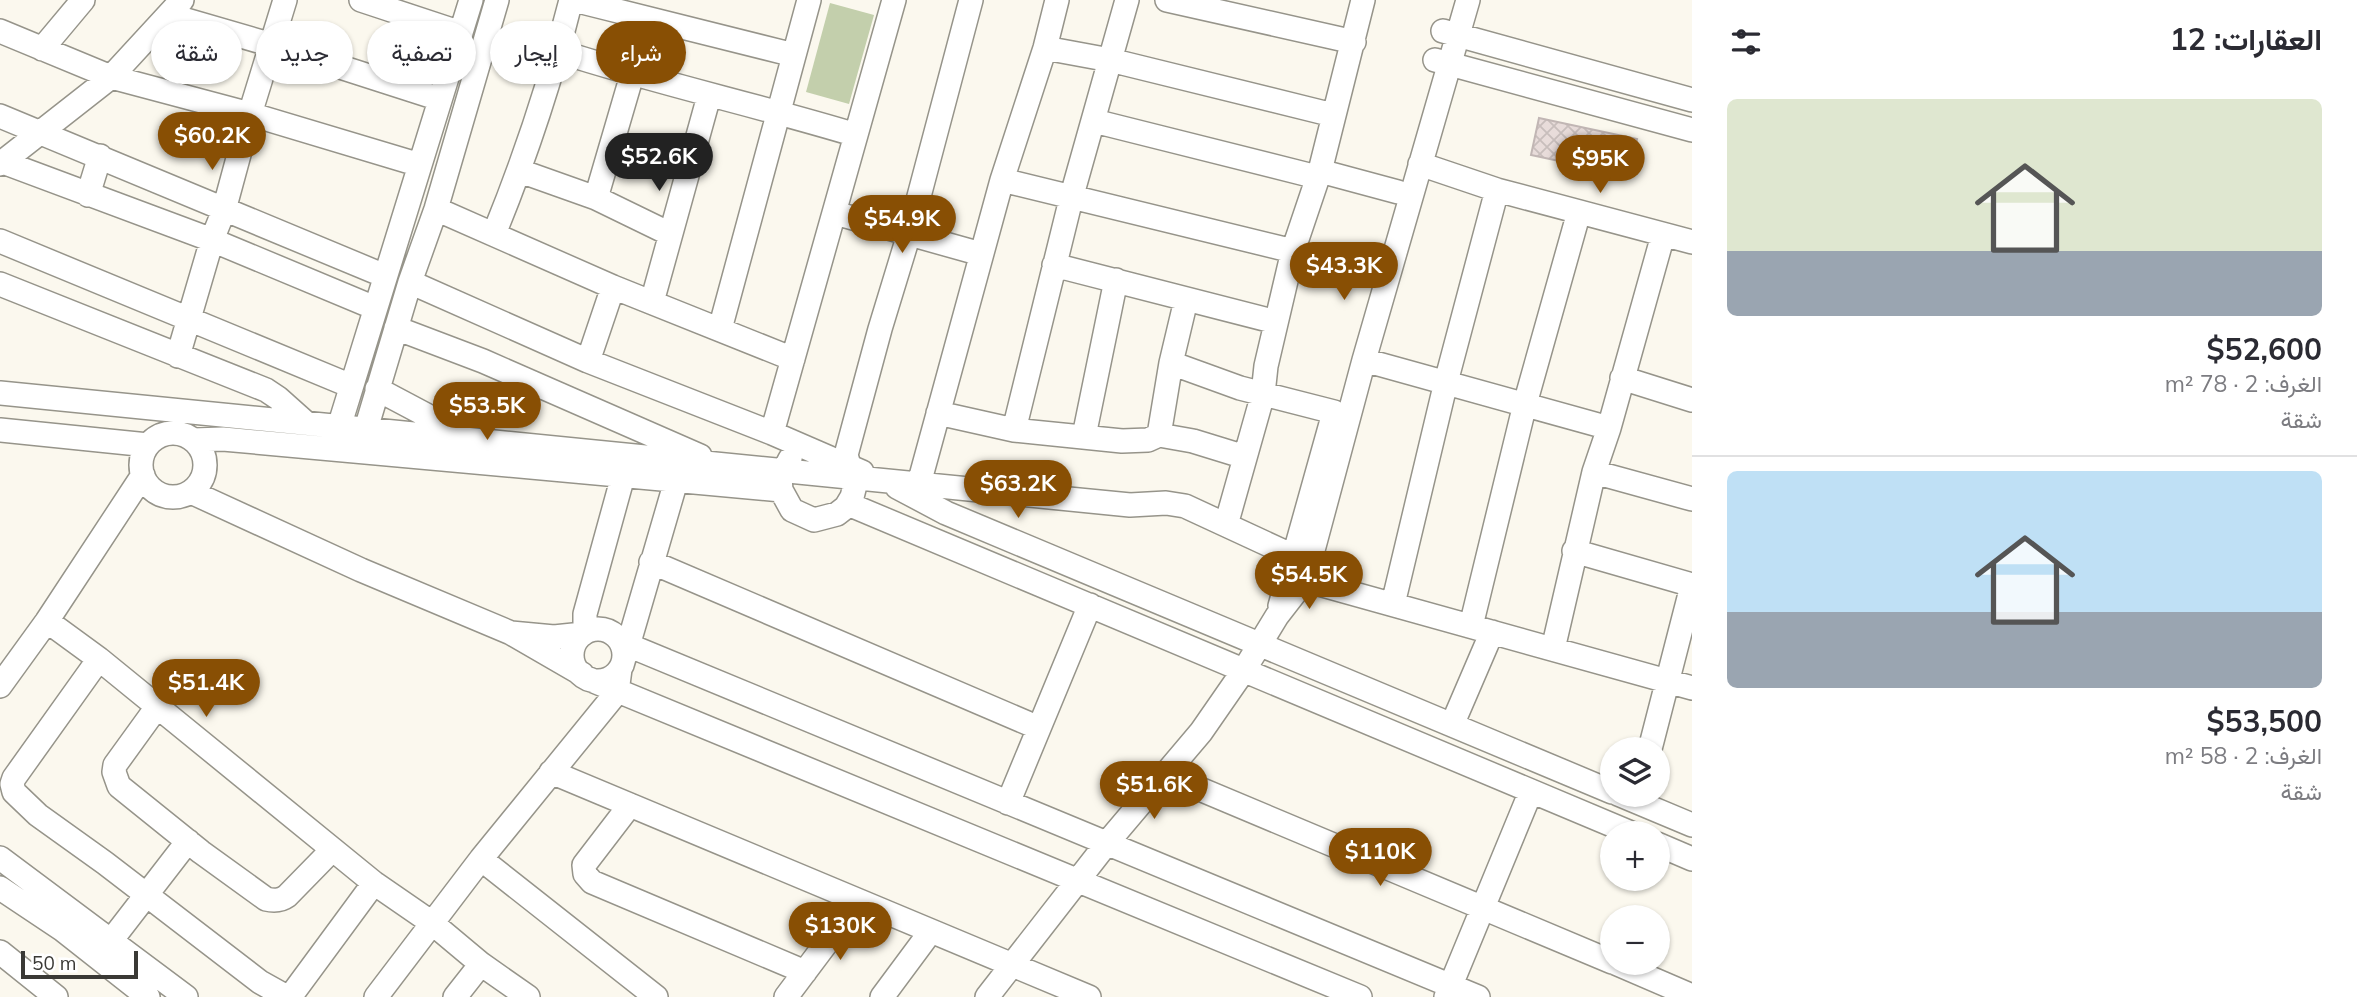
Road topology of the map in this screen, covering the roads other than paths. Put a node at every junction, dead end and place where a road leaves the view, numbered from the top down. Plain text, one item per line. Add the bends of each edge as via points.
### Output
1 (83, 0) edge
2 (285, 0) edge
3 (361, 0) edge
4 (471, 0) edge
5 (497, 0) edge
6 (572, 0) edge
7 (809, 0) edge
8 (971, 0) edge
9 (1056, 0) edge
10 (1127, 0) edge
11 (1167, 0) edge
12 (1363, 0) edge
13 (1452, 0) edge
14 (1468, 0) edge
15 (886, 2) edge
16 (1194, 3) edge
17 (175, 8) edge
18 (279, 21) edge
19 (425, 21) edge
20 (465, 21) edge
21 (566, 21) edge
22 (0, 31) edge
23 (1450, 32) junction
24 (256, 39) edge
25 (1354, 41) junction
26 (1045, 48) junction
27 (43, 49) junction
28 (794, 55) junction
29 (1110, 60) junction
30 (1442, 62) junction
31 (353, 71) edge
32 (111, 77) junction
33 (260, 84) edge
34 (445, 84) edge
35 (548, 84) edge
36 (629, 84) edge
37 (665, 84) edge
38 (709, 96) junction
39 (440, 99) junction
40 (1692, 100) edge
41 (778, 111) junction
42 (250, 114) junction
43 (1333, 115) junction
44 (0, 116) edge
45 (1094, 121) junction
46 (1692, 130) edge
47 (41, 133) junction
48 (856, 135) junction
49 (100, 156) junction
50 (1, 162) edge
51 (1420, 164) junction
52 (420, 165) junction
53 (520, 171) junction
54 (1319, 174) junction
55 (1002, 180) junction
56 (1497, 190) junction
57 (1398, 192) junction
58 (88, 195) junction
59 (1072, 195) junction
60 (596, 198) junction
61 (224, 209) junction
62 (436, 209) junction
63 (1579, 212) junction
64 (835, 213) junction
65 (494, 234) junction
66 (670, 234) junction
67 (909, 234) junction
68 (1663, 235) junction
69 (212, 240) junction
70 (0, 241) edge
71 (1692, 242) edge
72 (1293, 251) junction
73 (981, 254) junction
74 (1054, 265) junction
75 (69, 268) junction
76 (385, 276) junction
77 (1116, 280) junction
78 (410, 282) junction
79 (0, 284) edge
80 (613, 287) junction
81 (1186, 300) junction
82 (652, 302) junction
83 (57, 306) junction
84 (375, 309) junction
85 (190, 320) junction
86 (1276, 322) junction
87 (396, 328) junction
88 (720, 329) junction
89 (178, 356) junction
90 (793, 359) junction
91 (1364, 360) junction
92 (588, 361) junction
93 (1171, 363) junction
94 (1622, 378) junction
95 (1446, 382) junction
96 (351, 386) junction
97 (377, 389) junction
98 (0, 393) edge
99 (1263, 394) junction
100 (1692, 400) edge
101 (1525, 404) junction
102 (1334, 412) junction
103 (939, 413) junction
104 (306, 423) junction
105 (339, 426) junction
106 (366, 429) junction
107 (1014, 429) junction
108 (1609, 429) junction
109 (0, 430) edge
110 (1159, 435) junction
111 (779, 436) junction
112 (1084, 436) junction
113 (446, 437) junction
114 (193, 440) junction
115 (148, 445) junction
116 (1245, 457) junction
117 (720, 464) junction
118 (851, 472) junction
119 (1594, 472) junction
120 (143, 475) junction
121 (623, 476) junction
122 (782, 480) junction
123 (920, 480) dead end
124 (676, 481) junction
125 (885, 481) junction
126 (191, 492) junction
127 (1692, 499) edge
128 (848, 504) junction
129 (1226, 525) junction
130 (1574, 551) junction
131 (651, 562) junction
132 (1299, 568) junction
133 (1692, 585) edge
134 (1393, 604) junction
135 (1090, 605) junction
136 (47, 621) junction
137 (1481, 629) junction
138 (511, 633) junction
139 (584, 633) junction
140 (1260, 645) junction
141 (1553, 649) junction
142 (99, 659) junction
143 (621, 660) junction
144 (1244, 670) junction
145 (585, 677) junction
146 (1669, 681) junction
147 (0, 686) edge
148 (1692, 688) edge
149 (157, 707) junction
150 (1452, 725) junction
151 (1039, 728) junction
152 (1653, 737) edge
153 (551, 772) junction
154 (1164, 774) junction
155 (1600, 787) edge
156 (1531, 791) junction
157 (1008, 803) junction
158 (630, 804) junction
159 (1653, 807) edge
160 (1602, 821) edge
161 (1692, 825) edge
162 (188, 841) junction
163 (1107, 844) junction
164 (332, 850) junction
165 (1670, 850) edge
166 (0, 858) edge
167 (481, 859) junction
168 (1692, 859) edge
169 (1077, 880) junction
170 (374, 883) junction
171 (0, 888) edge
172 (147, 896) junction
173 (859, 901) junction
174 (1482, 908) junction
175 (432, 923) junction
176 (931, 931) junction
177 (110, 942) junction
178 (0, 953) edge
179 (1600, 957) edge
180 (481, 964) junction
181 (1011, 965) junction
182 (805, 972) junction
183 (1643, 975) edge
184 (1448, 991) edge
185 (1692, 996) edge
186 (57, 997) edge
187 (148, 997) edge
188 (187, 997) edge
189 (288, 997) edge
190 (376, 997) edge
191 (455, 997) edge
192 (527, 997) edge
193 (656, 997) edge
194 (786, 997) edge
195 (881, 997) edge
196 (987, 997) edge
197 (1088, 997) edge
198 (1360, 997) edge
199 (1478, 997) edge

1 - 27 street
2 - 18 street
3 - 19 street
4 - 20 street
5 - 62 street
6 - 21 street
6 - 28 street
7 - 28 street
8 - 67 street
9 - 26 street
10 - 29 street
11 - 16 street
12 - 25 street
13 - 23 street
14 - 23 street
15 - 48 street
16 - 25 street
17 - 24 street
17 - 32 street
22 - 27 street
23 - 30 street
23 - 40 street
25 - 43 street
26 - 29 street
26 - 55 street
27 - 32 street
28 - 41 street
29 - 43 street
29 - 45 street
30 - 46 street
30 - 51 street
30 - 57 street
31 - 39 street
32 - 42 street
32 - 47 street
33 - 42 street
34 - 39 street
35 - 53 street
36 - 60 street
37 - 38 street
38 - 41 street
38 - 66 street
39 - 52 street
41 - 48 street
41 - 88 street
42 - 52 street
42 - 61 street
43 - 54 street
44 - 47 street
45 - 54 street
45 - 59 street
47 - 49 street
47 - 50 street
48 - 64 street
49 - 58 street
49 - 61 street
50 - 58 street
51 - 56 street
51 - 91 street
52 - 76 street
53 - 60 street
53 - 65 street
54 - 57 street
54 - 72 street
55 - 59 street
55 - 73 street
56 - 63 street
56 - 95 street
57 - 102 street
58 - 69 street
59 - 72 street
59 - 74 street
60 - 66 street
61 - 69 street
61 - 76 street
62 - 65 street
62 - 78 street
63 - 68 street
63 - 101 street
64 - 67 street
64 - 90 street
65 - 80 street
66 - 82 street
67 - 73 street
67 - 118 street via 846,455
68 - 71 street
68 - 94 street
69 - 84 street
69 - 85 street
70 - 75 street
72 - 86 street
73 - 103 street
74 - 77 street
74 - 107 street
75 - 83 street
75 - 85 street
76 - 84 street
77 - 81 street
77 - 112 street
78 - 87 street
78 - 92 street
79 - 83 street
80 - 82 street
80 - 92 street
81 - 86 street
81 - 93 street
82 - 88 street
83 - 89 street
84 - 96 street
85 - 89 street
85 - 96 street
86 - 99 street
87 - 97 street
87 - 117 street
88 - 90 street
89 - 104 street via 266,390
90 - 111 street
91 - 95 street
91 - 132 street
92 - 111 street
93 - 99 street
93 - 110 street
94 - 100 street
94 - 108 street
95 - 101 street
95 - 134 street
96 - 105 street
97 - 106 street
97 - 113 street via 426,415
98 - 104 street
99 - 102 street
99 - 116 street
101 - 108 street
101 - 137 street
102 - 132 street
103 - 107 street
103 - 123 street
104 - 105 street
105 - 106 street
106 - 113 street
107 - 112 street
108 - 119 street
109 - 115 street
110 - 112 street via 1135,442
110 - 116 street
111 - 118 street
111 - 122 street via 792,451
113 - 117 street
114 - 115 street via 164,434
114 - 121 street
114 - 126 street via 205,467
115 - 120 street via 141,464
116 - 129 street
117 - 122 street
118 - 122 street
118 - 125 street
118 - 128 street
119 - 127 street
119 - 130 street
120 - 126 street via 162,495
120 - 136 street
121 - 124 street
121 - 139 street via 585,614
122 - 124 street
122 - 128 street via 792,510 802,516 814,520 837,514
124 - 131 street
125 - 129 street via 1130,505 1175,504
125 - 140 street via 946,513
126 - 138 street
128 - 135 street
129 - 132 street
130 - 133 street
130 - 141 street
131 - 143 street
131 - 151 street
132 - 134 street
132 - 140 street
133 - 146 street
134 - 137 street
135 - 144 street
135 - 151 street
136 - 142 street
136 - 147 street
137 - 141 street
137 - 150 street
138 - 139 street via 554,637
138 - 145 street
139 - 143 street via 602,629
139 - 145 street via 572,652
140 - 144 street
140 - 150 street
141 - 146 street
142 - 149 street
142 - 172 street via 12,784 14,792 38,815
143 - 145 street via 606,679
143 - 153 street
143 - 157 street
143 - 169 street
144 - 154 street via 1201,732
144 - 156 street
146 - 148 street
146 - 152 street
149 - 162 street via 114,772 120,786
149 - 164 street
150 - 155 street
151 - 157 street
153 - 158 street
153 - 167 street
154 - 163 street
154 - 174 street
156 - 160 street
156 - 174 street
157 - 163 street
158 - 173 street
158 - 182 street via 584,865 592,882
159 - 161 street
162 - 164 street via 273,900 287,896
162 - 172 street
163 - 169 street
163 - 184 street
164 - 170 street
165 - 168 street
166 - 177 street
167 - 175 street
167 - 193 street
169 - 181 street
169 - 198 street
170 - 175 street
170 - 189 street
171 - 187 street via 64,930
172 - 177 street
172 - 189 street via 260,982
173 - 176 street
173 - 182 street
174 - 179 street
174 - 184 street
175 - 180 street
175 - 190 street
176 - 181 street
176 - 195 street
177 - 188 street
178 - 186 street
180 - 191 street
180 - 192 street
181 - 196 street
181 - 197 street
182 - 194 street
183 - 185 street
184 - 199 street

